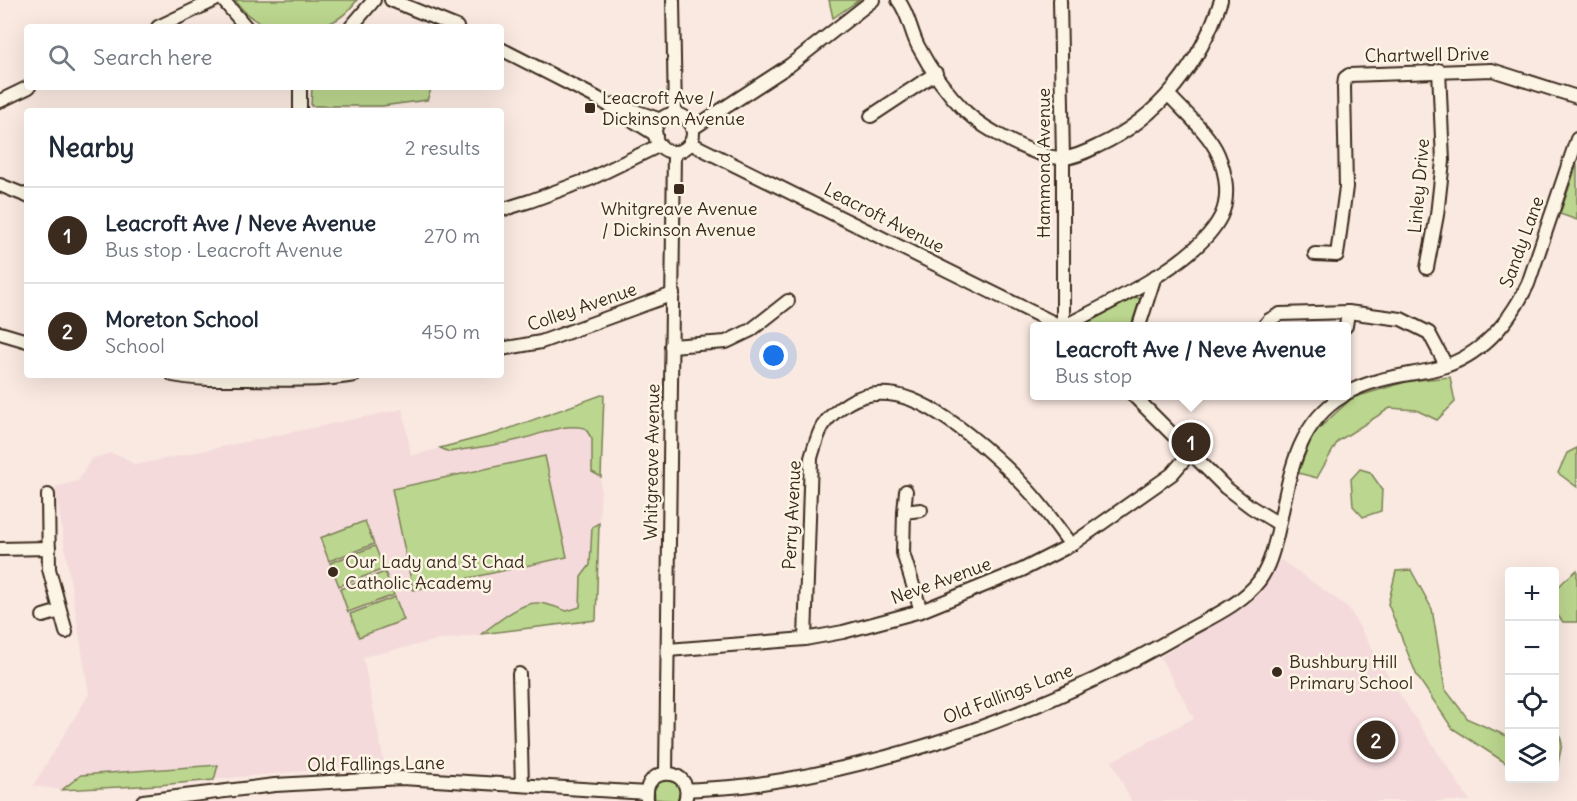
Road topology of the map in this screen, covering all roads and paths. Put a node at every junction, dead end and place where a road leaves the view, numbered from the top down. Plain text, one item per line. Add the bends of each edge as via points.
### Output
1 (214, 0) edge
2 (223, 0) edge
3 (374, 0) edge
4 (391, 0) edge
5 (673, 0) edge
6 (873, 0) edge
7 (898, 0) edge
8 (1060, 0) edge
9 (1221, 0) edge
10 (164, 24) edge
11 (243, 24) edge
12 (354, 24) edge
13 (450, 24) edge
14 (504, 51) edge
15 (1439, 70) junction
16 (936, 73) junction
17 (24, 89) edge
18 (300, 90) edge
19 (1168, 94) junction
20 (1577, 97) edge
21 (597, 98) junction
22 (0, 101) edge
23 (300, 108) edge
24 (675, 115) junction
25 (871, 116) dead end
26 (661, 120) junction
27 (692, 129) junction
28 (1577, 139) edge
29 (658, 140) junction
30 (690, 143) junction
31 (674, 152) junction
32 (1063, 158) junction
33 (0, 186) edge
34 (24, 195) edge
35 (504, 209) edge
36 (1315, 254) dead end
37 (1426, 268) dead end
38 (1155, 276) junction
39 (673, 294) junction
40 (788, 301) dead end
41 (1348, 312) junction
42 (1053, 322) edge
43 (1063, 322) edge
44 (1072, 322) edge
45 (1141, 322) edge
46 (1268, 322) edge
47 (1347, 322) edge
48 (0, 333) edge
49 (24, 340) edge
50 (671, 346) junction
51 (504, 348) edge
52 (1446, 365) junction
53 (186, 378) edge
54 (244, 378) edge
55 (315, 378) edge
56 (338, 378) edge
57 (1351, 391) edge
58 (1138, 400) edge
59 (1337, 400) edge
60 (1190, 453) junction
61 (906, 491) dead end
62 (48, 495) dead end
63 (921, 510) dead end
64 (904, 512) junction
65 (1279, 524) junction
66 (1071, 545) junction
67 (0, 549) edge
68 (49, 549) junction
69 (921, 611) junction
70 (60, 612) junction
71 (43, 616) dead end
72 (66, 632) dead end
73 (805, 639) junction
74 (668, 650) junction
75 (519, 674) dead end
76 (666, 773) junction
77 (522, 785) junction
78 (575, 789) junction
79 (686, 795) edge
80 (647, 797) edge
81 (143, 801) edge
82 (580, 801) edge

1 - 10 street
2 - 11 street
3 - 12 street
4 - 13 street
5 - 24 street
6 - 27 street via 790,65
7 - 16 street via 905,8 918,45
8 - 32 street, Hammond Avenue
9 - 19 street via 1195,59
14 - 21 street
15 - 20 street, Chartwell Drive via 1492,70
15 - 36 street, Chartwell Drive via 1353,74 1345,78 1346,187 1337,255
15 - 37 street, Linley Drive via 1443,160
16 - 25 street
16 - 32 street via 968,114 992,132
17 - 22 street
18 - 23 street
19 - 32 street via 1117,136 1082,154
19 - 38 street via 1217,152 1224,170 1226,199 1222,215 1202,242
21 - 26 street
21 - 29 street
24 - 26 street
24 - 27 street via 687,120
26 - 29 street via 657,126
27 - 30 street
28 - 52 street, Sandy Lane via 1536,265 1519,303 1491,338 1472,353
29 - 31 street via 666,150
29 - 35 street via 590,179
30 - 31 street
30 - 42 street, Leacroft Avenue
31 - 39 street, Whitgreave Avenue
32 - 43 street, Hammond Avenue
33 - 34 street
38 - 44 street
38 - 45 street
39 - 50 street, Whitgreave Avenue
39 - 51 street, Colley Avenue via 541,342
40 - 50 street via 751,330 726,342
41 - 46 street via 1280,314
41 - 47 street
41 - 52 street via 1401,319 1429,333
48 - 49 street
50 - 74 street, Whitgreave Avenue
52 - 57 street, Sandy Lane via 1381,379
53 - 54 street
55 - 56 street
58 - 60 street
59 - 65 street via 1311,426 1299,446
60 - 65 street via 1226,488
60 - 66 street, Neve Avenue via 1172,474
61 - 64 street
62 - 68 street
63 - 64 street
64 - 69 street via 903,553
65 - 79 street, Old Fallings Lane via 1263,576 1248,594 1098,678 1025,710 888,757 811,775
66 - 69 street, Neve Avenue via 1022,570
66 - 73 street, Perry Avenue via 1029,491 989,452 946,419 896,395 856,398 835,411 819,429 811,458
67 - 68 street
68 - 70 street via 49,569
69 - 73 street, Neve Avenue
70 - 71 street
70 - 72 street
73 - 74 street, Neve Avenue
74 - 76 street, Whitgreave Avenue
75 - 77 street
76 - 79 street via 680,778
76 - 80 street via 654,777 647,787
77 - 78 street, Old Fallings Lane
77 - 81 street, Old Fallings Lane via 402,778 276,785
78 - 80 street, Old Fallings Lane
78 - 82 street

